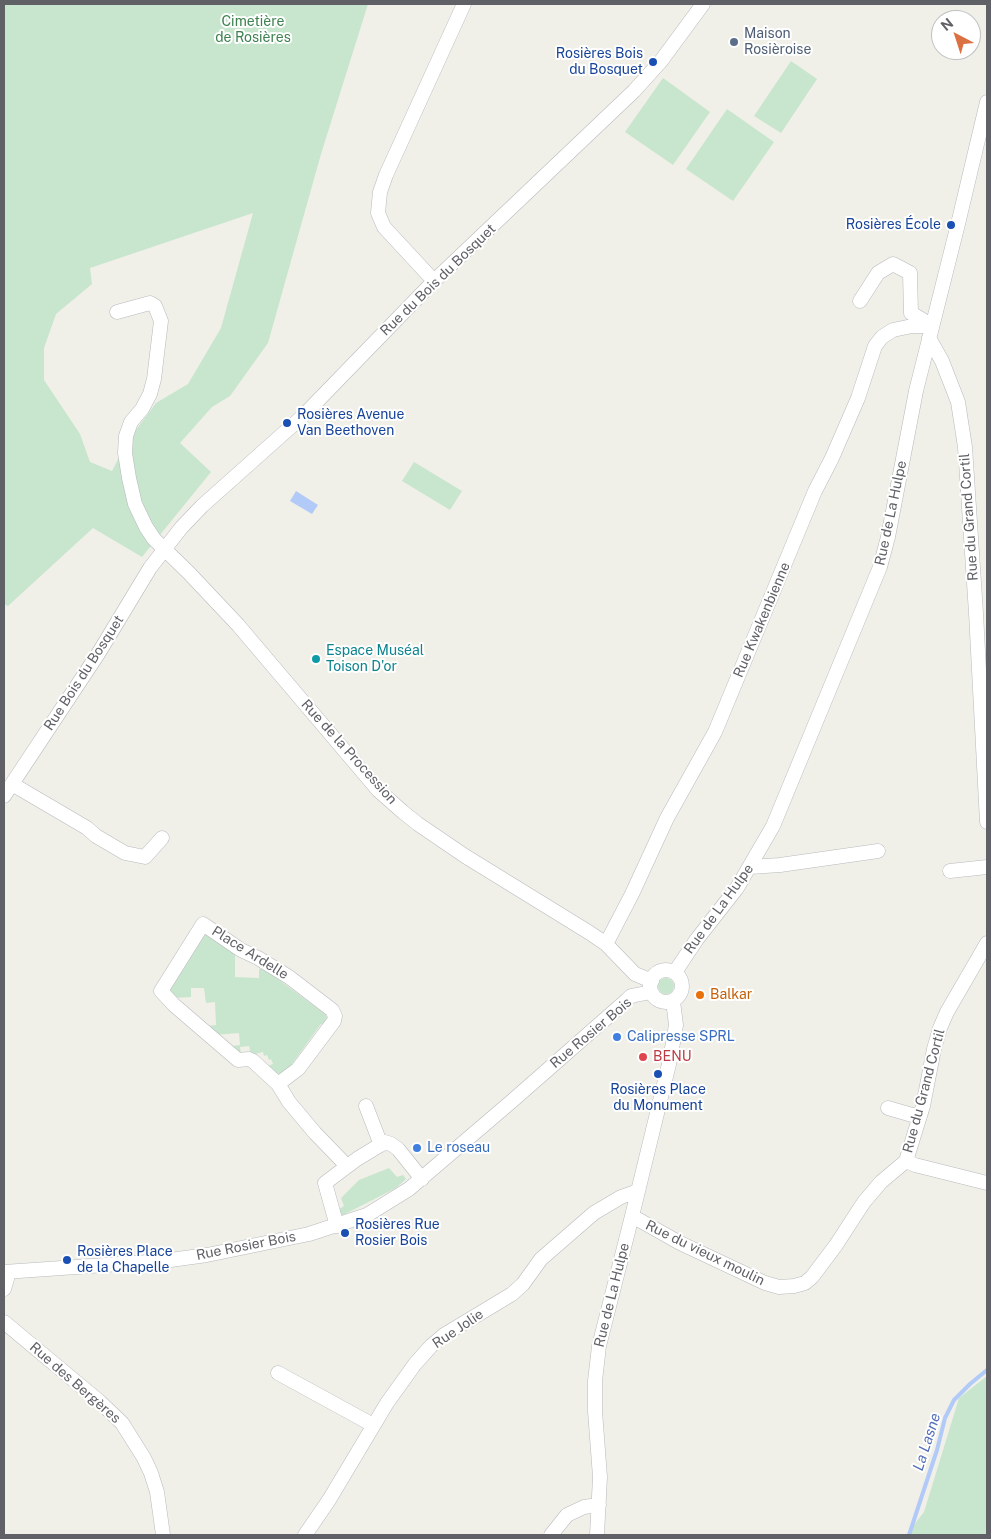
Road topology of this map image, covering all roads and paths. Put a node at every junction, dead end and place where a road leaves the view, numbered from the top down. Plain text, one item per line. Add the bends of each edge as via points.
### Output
1 (464, 4) edge
2 (703, 4) edge
3 (987, 102) edge
4 (434, 281) junction
5 (860, 301) dead end
6 (118, 312) dead end
7 (931, 332) junction
8 (165, 549) junction
9 (12, 784) junction
10 (4, 796) edge
11 (987, 822) edge
12 (162, 838) dead end
13 (878, 851) dead end
14 (750, 867) junction
15 (987, 867) edge
16 (950, 871) dead end
17 (987, 943) edge
18 (606, 944) junction
19 (675, 972) junction
20 (635, 974) junction
21 (652, 986) junction
22 (626, 1000) junction
23 (672, 1001) junction
24 (278, 1084) junction
25 (366, 1106) dead end
26 (888, 1108) dead end
27 (919, 1117) junction
28 (380, 1145) junction
29 (906, 1161) junction
30 (347, 1166) junction
31 (422, 1179) junction
32 (987, 1183) edge
33 (638, 1191) junction
34 (632, 1216) junction
35 (337, 1226) junction
36 (6, 1272) edge
37 (4, 1289) edge
38 (4, 1322) edge
39 (278, 1373) dead end
40 (373, 1425) junction
41 (600, 1505) junction
42 (163, 1535) edge
43 (305, 1535) edge
44 (550, 1535) edge
45 (597, 1535) edge

1 - 4 street via 380,192 378,213 384,227
2 - 4 street, Rue du Bois du Bosquet via 634,91
3 - 7 street, Rue de La Hulpe
4 - 8 street, Rue du Bois du Bosquet via 303,416 202,506
5 - 7 street via 878,273 893,264 910,273 911,313
6 - 8 street, Rue de la Procession via 150,303 156,306 161,321 150,394 131,422 125,453 136,504 146,527
7 - 11 street, Rue du Grand Cortil via 958,402 965,447
7 - 14 street, Rue de La Hulpe via 880,566 773,826
7 - 18 street, Rue Kwakenbienne via 912,326 893,330 875,346 858,398 815,491 715,732 667,818
8 - 9 street, Rue Bois du Bosquet
8 - 18 street, Rue de la Procession via 238,625 373,784 403,812 446,844
9 - 10 street, Rue Bois du Bosquet
9 - 12 street via 125,853 145,857
13 - 14 street
14 - 19 street, Rue de La Hulpe
15 - 16 street
17 - 27 street, Rue du Grand Cortil via 940,1028
18 - 20 street, Rue de la Procession
19 - 21 street via 662,971 655,976
19 - 23 street via 680,977 682,990
20 - 21 street, Rue de la Procession
20 - 22 street
21 - 22 street, Rue Rosier Bois
21 - 23 street via 654,998
22 - 31 street, Rue Rosier Bois
23 - 33 street, Rue de La Hulpe via 676,1025 673,1047
24 - 24 street, Place Ardelle via 298,1069 335,1016 332,1010 289,977 240,950 203,924 161,991 238,1060 253,1061
24 - 30 street via 315,1134
25 - 28 street
26 - 27 street
27 - 29 street, Rue du Grand Cortil
28 - 30 street
28 - 31 street via 385,1142 398,1149
29 - 32 street
29 - 34 street, Rue du vieux moulin via 864,1202 812,1277 794,1286 764,1283
30 - 35 street via 325,1183
31 - 35 street, Rue Rosier Bois via 379,1209
33 - 34 street, Rue de La Hulpe
33 - 40 street, Rue Jolie via 594,1213 541,1259 512,1294 431,1346
34 - 41 street, Rue de La Hulpe via 599,1346 595,1381
35 - 36 street, Rue Rosier Bois via 207,1255
36 - 37 street
38 - 42 street, Rue des Bergères via 122,1423 151,1473
39 - 40 street
40 - 43 street, Rue Jolie
41 - 44 street via 584,1507 567,1515
41 - 45 street, Rue de La Hulpe

